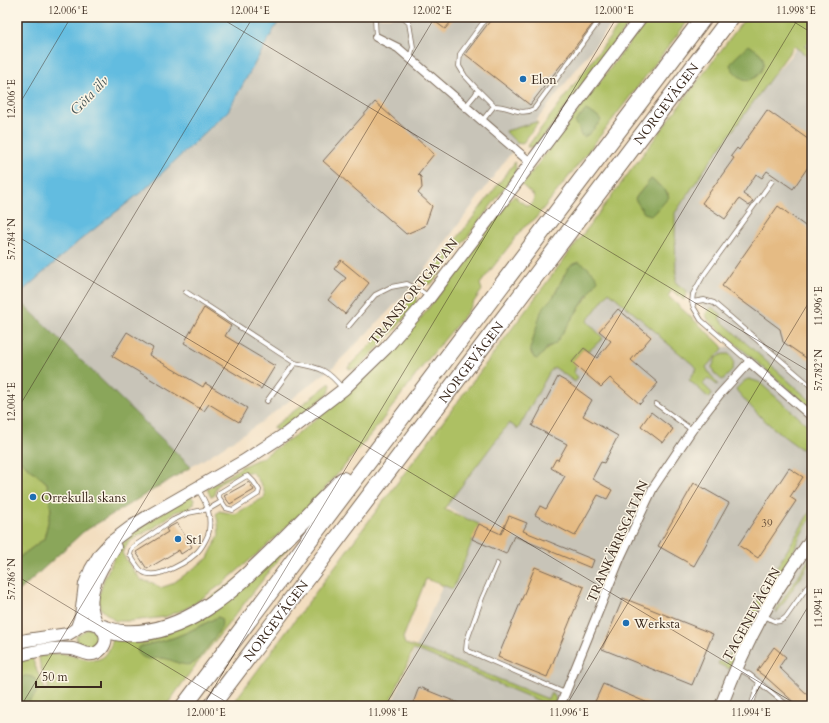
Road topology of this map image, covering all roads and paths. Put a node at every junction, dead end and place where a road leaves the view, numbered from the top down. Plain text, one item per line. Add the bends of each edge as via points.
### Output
1 (376, 17) edge
2 (402, 17) edge
3 (487, 17) edge
4 (602, 17) edge
5 (642, 17) edge
6 (704, 17) edge
7 (731, 17) edge
8 (376, 37) joint
9 (410, 58) junction
10 (478, 90) junction
11 (465, 106) junction
12 (494, 106) junction
13 (482, 122) junction
14 (531, 163) junction
15 (772, 181) dead end
16 (186, 292) dead end
17 (429, 297) junction
18 (692, 302) junction
19 (348, 326) dead end
20 (749, 362) junction
21 (295, 363) junction
22 (812, 386) edge
23 (344, 389) junction
24 (267, 401) dead end
25 (656, 404) dead end
26 (812, 417) edge
27 (692, 430) junction
28 (384, 439) junction
29 (812, 474) edge
30 (809, 478) dead end
31 (197, 488) junction
32 (222, 502) junction
33 (208, 509) junction
34 (126, 531) junction
35 (812, 538) edge
36 (497, 564) dead end
37 (812, 580) edge
38 (762, 615) junction
39 (100, 626) junction
40 (77, 627) junction
41 (17, 642) edge
42 (257, 646) junction
43 (17, 656) edge
44 (736, 667) junction
45 (760, 682) junction
46 (565, 693) junction
47 (184, 706) edge
48 (210, 706) edge
49 (221, 706) edge
50 (560, 706) edge
51 (721, 706) edge
52 (751, 706) edge
53 (788, 706) edge

1 - 8 lane
2 - 9 lane via 409,23 413,47
3 - 10 lane via 460,54 459,66
4 - 12 lane via 534,108 528,112
5 - 14 street, TRANSPORTGATAN
6 - 28 highway, NORGEVÄGEN
7 - 42 highway, NORGEVÄGEN
8 - 9 street via 398,48
9 - 11 street
10 - 11 lane
10 - 12 lane
11 - 13 street
12 - 13 lane
13 - 14 street
14 - 17 street, TRANSPORTGATAN
15 - 18 lane via 703,276 693,294
16 - 21 lane
17 - 19 lane via 407,284 391,287 375,295
17 - 23 street, TRANSPORTGATAN via 386,348
18 - 20 lane via 701,320
18 - 22 lane via 704,300 714,303
20 - 26 street
20 - 27 street, TRANKÄRRSGATAN
21 - 23 lane via 320,368
21 - 24 lane
23 - 31 street, TRANSPORTGATAN via 272,444
25 - 27 lane
27 - 46 street, TRANKÄRRSGATAN via 653,488 621,556
28 - 39 highway via 259,565 204,610 173,625 148,632 122,633
28 - 47 highway, NORGEVÄGEN
29 - 30 lane
31 - 33 lane
31 - 34 street, TRANSPORTGATAN
32 - 32 lane via 226,508 233,510 256,496 259,490 251,478 245,477 220,491 218,496
32 - 33 lane
33 - 33 lane via 209,531 199,550 185,562 152,575 143,572 136,564 130,555 134,547 173,520
34 - 39 street, TRANSPORTGATAN via 107,559 94,587 92,612
34 - 40 street, TRANSPORTGATAN via 111,542 91,568 85,584
35 - 38 street, TAGENEVÄGEN
36 - 46 lane via 482,598 466,650
37 - 38 lane via 782,621 776,622
38 - 44 street, TAGENEVÄGEN
39 - 40 street via 86,624
39 - 43 street, TRANSPORTGATAN via 106,638 102,648 96,653 55,649
40 - 41 street via 68,634
42 - 48 highway, NORGEVÄGEN
42 - 49 highway
44 - 45 lane
44 - 51 street, TAGENEVÄGEN
45 - 52 lane
45 - 53 lane
46 - 50 street, TRANKÄRRSGATAN

